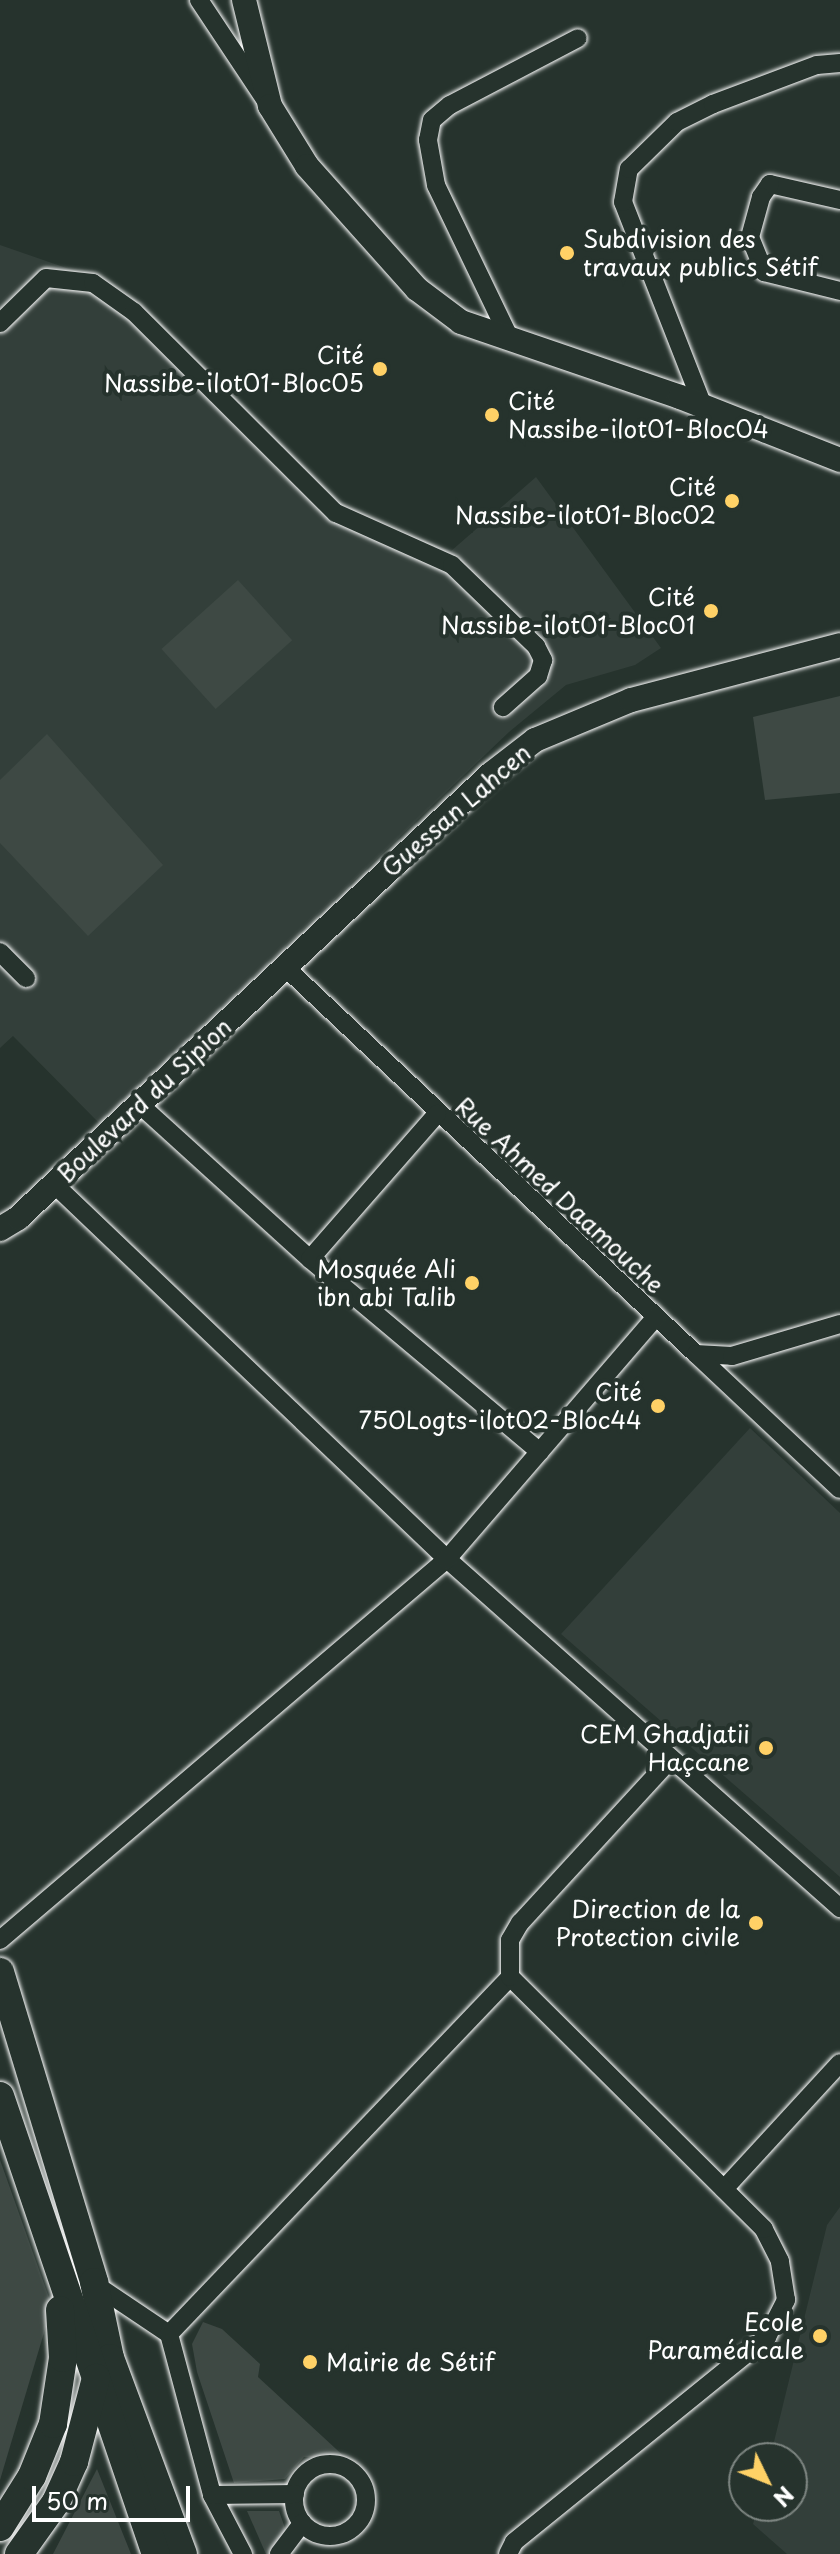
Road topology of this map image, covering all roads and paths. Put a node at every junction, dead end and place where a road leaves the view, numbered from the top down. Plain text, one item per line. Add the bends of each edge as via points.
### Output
1 (199, 0) edge
2 (244, 0) edge
3 (259, 0) edge
4 (249, 24) junction
5 (578, 38) dead end
6 (840, 63) edge
7 (270, 106) junction
8 (840, 200) edge
9 (840, 291) edge
10 (0, 323) edge
11 (510, 339) junction
12 (703, 406) junction
13 (840, 460) edge
14 (840, 645) edge
15 (503, 707) dead end
16 (0, 952) edge
17 (285, 967) junction
18 (26, 978) dead end
19 (139, 1104) junction
20 (437, 1114) junction
21 (54, 1184) junction
22 (5, 1226) edge
23 (310, 1259) junction
24 (656, 1317) junction
25 (840, 1324) edge
26 (696, 1354) junction
27 (540, 1452) junction
28 (840, 1489) edge
29 (447, 1559) junction
30 (671, 1759) junction
31 (840, 1908) edge
32 (0, 1940) edge
33 (0, 1972) edge
34 (510, 1977) junction
35 (840, 2063) edge
36 (0, 2096) edge
37 (724, 2189) junction
38 (58, 2273) junction
39 (94, 2282) junction
40 (169, 2334) junction
41 (95, 2385) junction
42 (295, 2494) junction
43 (212, 2495) junction
44 (302, 2523) junction
45 (0, 2527) edge
46 (19, 2554) edge
47 (156, 2554) edge
48 (183, 2554) edge
49 (243, 2554) edge
50 (279, 2554) edge
51 (508, 2554) edge

1 - 7 street
2 - 4 main road
3 - 4 main road
4 - 7 main road
5 - 11 street via 450,105 432,120 428,140 436,185
6 - 12 street via 817,65 677,122 629,169 623,202
7 - 11 main road via 307,166 417,289 461,322
8 - 9 street via 770,184 750,237 764,272
10 - 15 street via 46,278 93,283 134,312 336,513 452,565 536,646 543,660 538,676
11 - 12 main road
12 - 13 main road
14 - 17 main road, Guessan Lahcen via 631,700 535,740 491,774
16 - 18 street
17 - 19 main road, Boulevard du Sipion
17 - 20 street, Rue Ahmed Daamouche
19 - 21 main road, Boulevard du Sipion
19 - 23 street
20 - 23 street
20 - 24 street, Rue Ahmed Daamouche
21 - 22 main road, Boulevard du Sipion
21 - 29 street
23 - 27 street
24 - 26 street, Rue Ahmed Daamouche
24 - 27 street
25 - 26 street via 732,1356
26 - 28 street, Rue Ahmed Daamouche
27 - 29 street
29 - 30 street
29 - 32 street
30 - 31 street
30 - 34 street via 520,1923 510,1940
33 - 39 main road
34 - 37 street
34 - 40 street
35 - 37 street
36 - 38 main road
37 - 51 street via 764,2229 780,2261 786,2300 767,2337 514,2542
38 - 39 street
38 - 41 main road
38 - 45 main road via 63,2358 53,2424 32,2476
39 - 40 street
39 - 41 main road
39 - 48 main road via 110,2358
40 - 43 street
41 - 46 main road via 56,2502
41 - 47 main road
42 - 43 street
42 - 44 street
42 - 44 street via 306,2473 329,2465 351,2472 365,2491 363,2515 346,2532 322,2535
43 - 49 street
44 - 50 street

